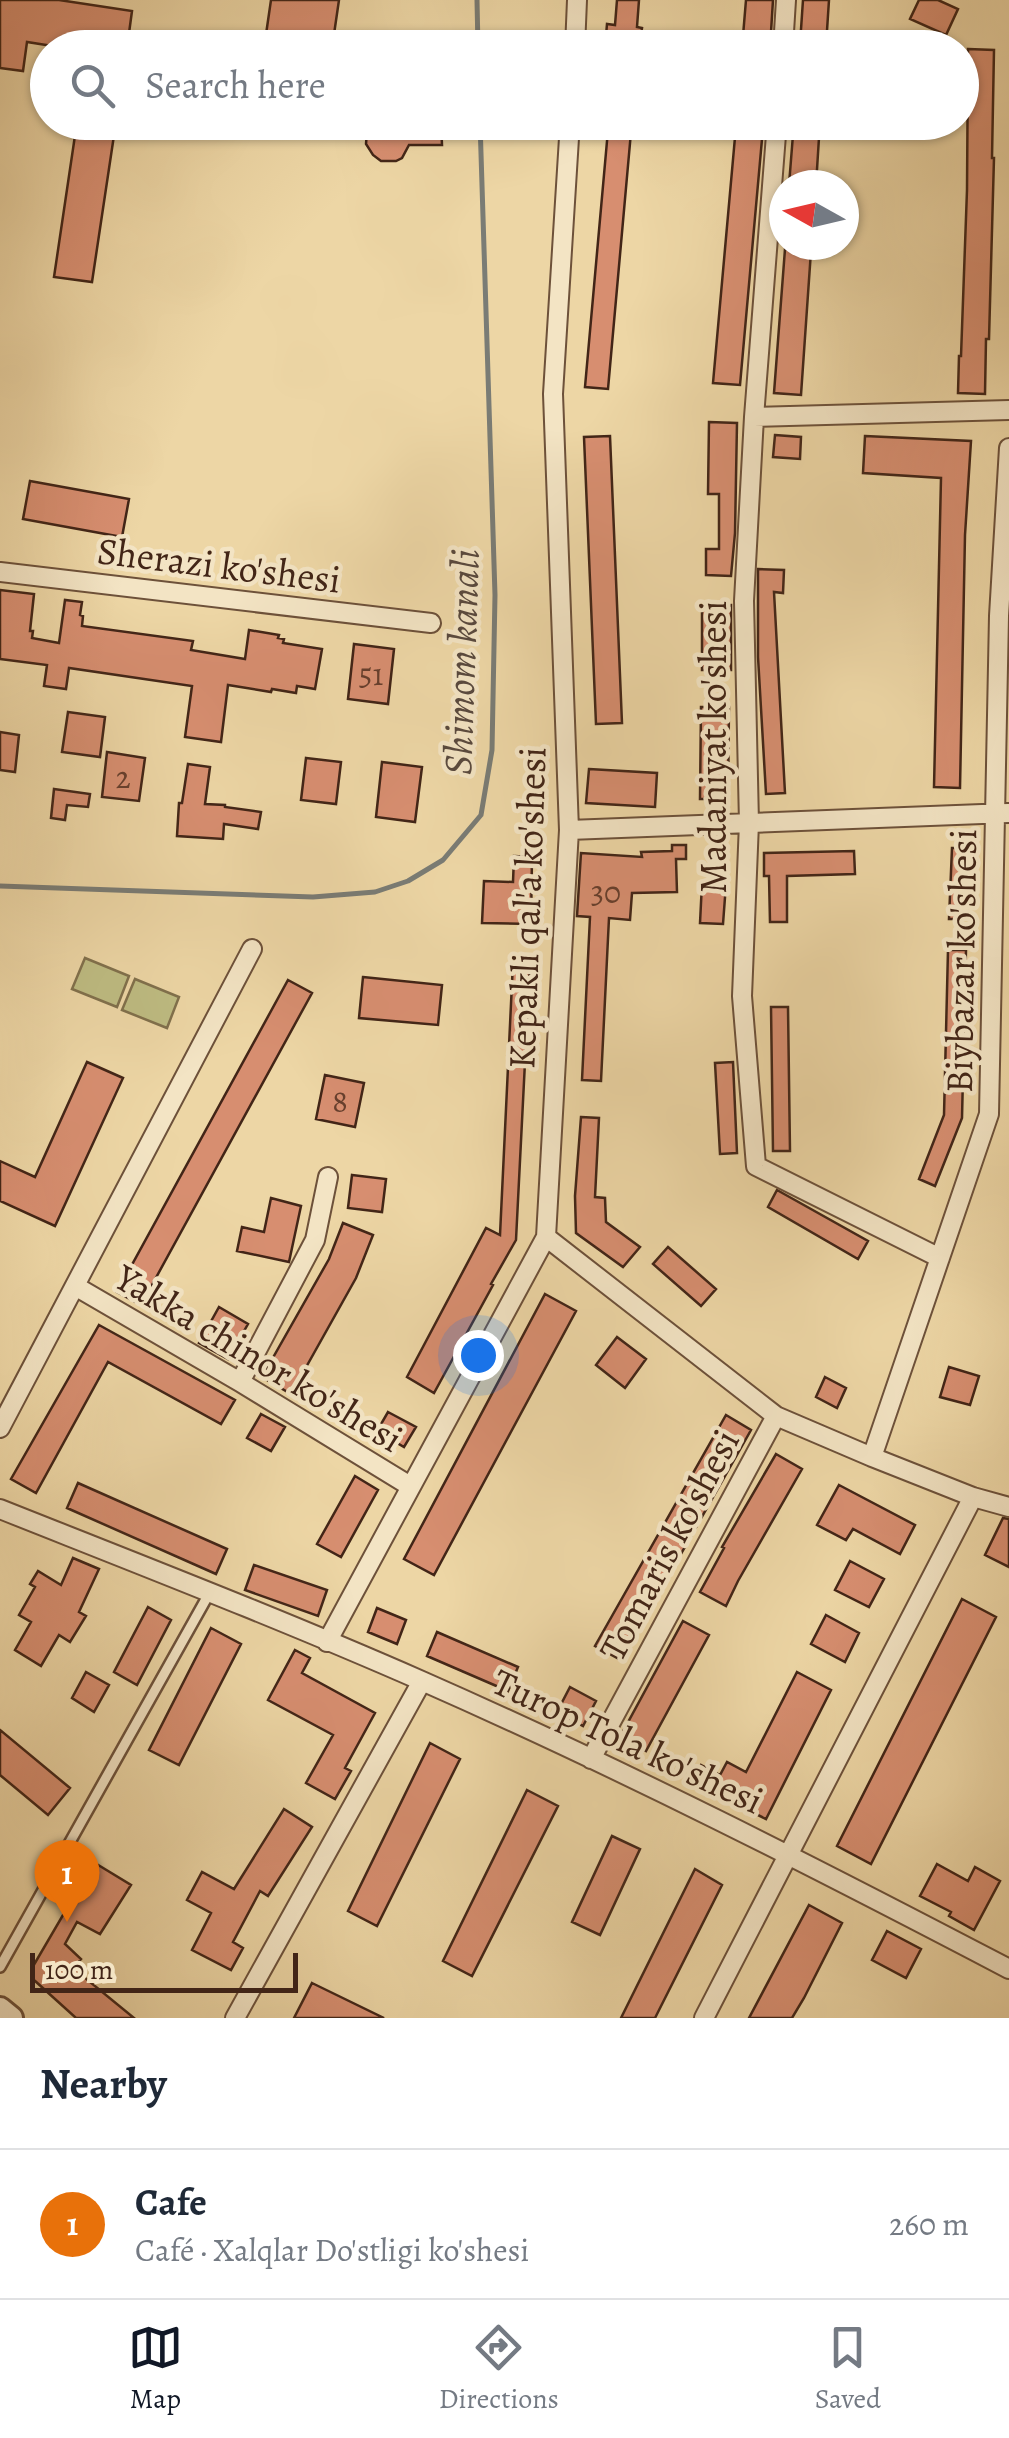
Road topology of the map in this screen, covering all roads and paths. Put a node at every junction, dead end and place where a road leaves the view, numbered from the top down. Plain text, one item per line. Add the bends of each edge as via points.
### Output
1 (578, 0) edge
2 (786, 0) edge
3 (576, 30) edge
4 (784, 30) edge
5 (569, 140) edge
6 (776, 140) edge
7 (1009, 410) edge
8 (754, 417) junction
9 (1009, 448) edge
10 (0, 572) edge
11 (1004, 616) edge
12 (431, 623) dead end
13 (1003, 813) edge
14 (749, 823) junction
15 (569, 830) junction
16 (252, 949) dead end
17 (328, 1177) dead end
18 (546, 1237) junction
19 (940, 1258) junction
20 (75, 1286) junction
21 (240, 1382) junction
22 (776, 1416) junction
23 (0, 1428) edge
24 (872, 1457) junction
25 (410, 1486) junction
26 (972, 1497) junction
27 (1009, 1507) edge
28 (0, 1509) edge
29 (210, 1592) junction
30 (328, 1642) junction
31 (422, 1681) junction
32 (590, 1758) junction
33 (790, 1854) junction
34 (0, 1967) edge
35 (1009, 1969) edge
36 (0, 2009) edge
37 (11, 2018) edge
38 (235, 2018) edge
39 (704, 2018) edge

1 - 3 street
2 - 4 street
5 - 15 street, Kepakli qal'a ko'shesi via 553,394
6 - 8 street, Madaniyat ko'shesi
7 - 8 street
8 - 14 street, Madaniyat ko'shesi via 744,601
9 - 11 street, Biybazar ko'shesi
10 - 12 street, Sherazi ko'shesi
11 - 13 street, Biybazar ko'shesi
13 - 14 street
13 - 19 street, Biybazar ko'shesi via 990,1114
14 - 15 street
14 - 19 street, Madaniyat ko'shesi via 742,996 756,1166
15 - 18 street, Kepakli qal'a ko'shesi
16 - 20 street
17 - 21 street via 314,1240
18 - 22 street
18 - 25 street, Kepakli qal'a ko'shesi
19 - 24 street, Biybazar ko'shesi
20 - 21 street, Yakka chinor ko'shesi
20 - 23 street
21 - 25 street, Yakka chinor ko'shesi
22 - 24 street
22 - 32 street, Tomaris ko'shesi
24 - 26 street
25 - 30 street, Kepakli qal'a ko'shesi
26 - 27 street
26 - 33 street
28 - 29 street, Turop Tola ko'shesi
29 - 30 street, Turop Tola ko'shesi
29 - 34 lane
30 - 31 street, Turop Tola ko'shesi
31 - 32 street, Turop Tola ko'shesi
31 - 38 street
32 - 33 street, Turop Tola ko'shesi
33 - 35 street, Turop Tola ko'shesi
33 - 39 street
36 - 37 street

